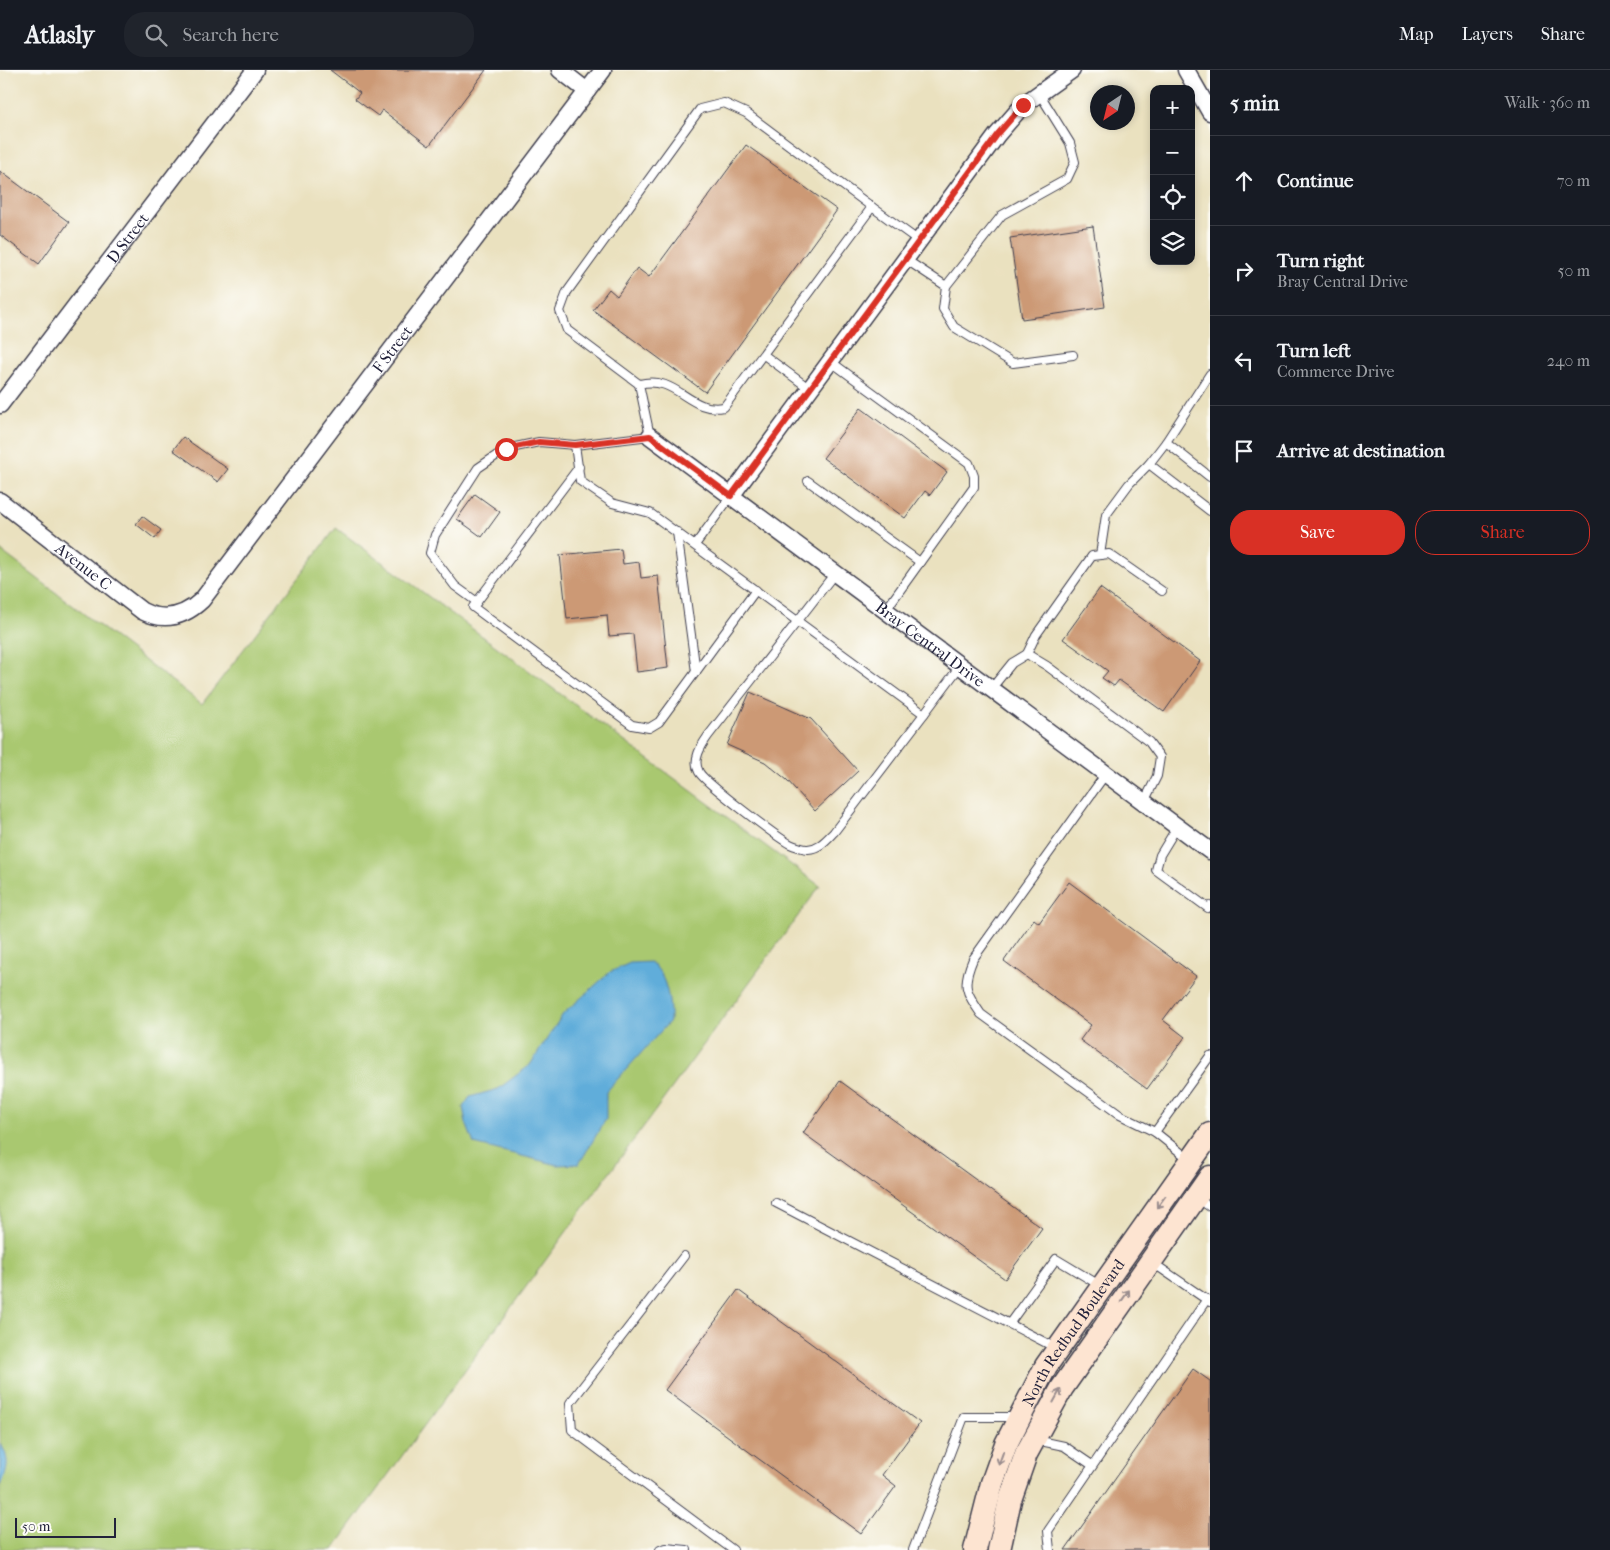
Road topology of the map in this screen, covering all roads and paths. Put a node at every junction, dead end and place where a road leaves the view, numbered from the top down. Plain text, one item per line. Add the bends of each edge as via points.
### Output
1 (255, 70) edge
2 (560, 70) edge
3 (603, 70) edge
4 (1072, 70) edge
5 (1186, 70) edge
6 (587, 91) junction
7 (1039, 93) junction
8 (1210, 112) edge
9 (872, 207) junction
10 (919, 241) junction
11 (905, 259) junction
12 (946, 286) junction
13 (764, 355) junction
14 (1073, 356) dead end
15 (830, 361) junction
16 (1210, 374) edge
17 (639, 384) junction
18 (810, 389) junction
19 (0, 405) edge
20 (650, 436) junction
21 (1166, 442) junction
22 (575, 445) junction
23 (1149, 464) junction
24 (578, 467) junction
25 (1210, 477) edge
26 (808, 481) dead end
27 (731, 496) junction
28 (0, 501) edge
29 (1210, 511) edge
30 (677, 532) junction
31 (695, 545) junction
32 (1100, 555) junction
33 (920, 562) junction
34 (835, 573) junction
35 (756, 590) junction
36 (1162, 591) dead end
37 (477, 602) junction
38 (885, 610) junction
39 (174, 617) joint
40 (799, 622) junction
41 (1027, 654) junction
42 (960, 666) junction
43 (696, 672) junction
44 (991, 689) junction
45 (924, 714) junction
46 (1105, 775) junction
47 (1144, 802) junction
48 (1177, 827) junction
49 (1210, 851) edge
50 (1210, 906) edge
51 (1210, 1056) edge
52 (1155, 1132) junction
53 (1210, 1134) edge
54 (1188, 1165) junction
55 (1205, 1191) edge
56 (776, 1203) dead end
57 (684, 1256) dead end
58 (1150, 1261) junction
59 (1100, 1286) junction
60 (1208, 1301) edge
61 (1010, 1324) junction
62 (1057, 1349) junction
63 (1016, 1423) junction
64 (1034, 1439) junction
65 (1092, 1465) junction
66 (660, 1550) edge
67 (687, 1550) edge
68 (733, 1550) edge
69 (913, 1550) edge
70 (975, 1550) edge
71 (999, 1550) edge
72 (1050, 1550) edge

1 - 19 street, D Street
2 - 6 street
3 - 6 street, F Street
4 - 7 street
5 - 8 street
6 - 39 street, F Street via 202,600 190,611
7 - 10 street via 1023,105 997,135
7 - 12 lane via 1070,143 1075,162 1067,179 1002,215
9 - 10 lane
9 - 13 lane
9 - 17 lane via 746,113 724,103 700,109 566,292 560,311 567,330
10 - 11 street
11 - 12 lane
11 - 15 street
12 - 14 lane via 943,309 954,327 1013,363
13 - 17 lane via 724,408 703,406 658,381
13 - 18 lane
15 - 18 street
15 - 33 lane via 969,463 974,487
16 - 21 lane
17 - 20 lane
18 - 27 street
20 - 22 lane
20 - 27 street, Bray Central Drive
21 - 23 lane
21 - 25 lane
22 - 24 lane
22 - 37 lane via 539,442 506,449 478,468 435,535 430,553 456,586
23 - 29 lane
23 - 32 lane via 1128,484 1106,515
24 - 30 lane via 580,481 612,503 650,513
24 - 37 lane
26 - 33 lane
27 - 31 lane
27 - 34 street, Bray Central Drive
28 - 39 street, Avenue C via 142,611 158,617
30 - 31 lane
30 - 43 lane
31 - 35 lane
32 - 36 lane via 1109,554
32 - 41 lane via 1092,556 1036,635
33 - 38 lane
34 - 38 street, Bray Central Drive
34 - 40 lane
35 - 40 lane
35 - 43 lane
37 - 43 lane via 473,607 632,725 649,728 659,722
38 - 42 street, Bray Central Drive
40 - 45 lane
40 - 45 lane via 708,736 696,761 699,772 745,811 790,844 808,849 820,845 834,832
41 - 44 lane via 1012,663
41 - 47 lane via 1149,742 1160,757 1157,776
42 - 44 street, Bray Central Drive
42 - 45 lane
44 - 46 street, Bray Central Drive
46 - 47 street, Bray Central Drive
46 - 52 lane via 973,959 966,977 967,993 981,1014 1120,1115
47 - 48 street, Bray Central Drive
48 - 49 street, Bray Central Drive
48 - 50 lane via 1160,855 1156,870 1208,908
51 - 52 lane
52 - 54 lane
53 - 54 street, North Redbud Boulevard
54 - 55 street
54 -> 59 street, North Redbud Boulevard
55 - 58 street, North Redbud Boulevard
56 - 61 lane
57 - 68 lane via 570,1403 572,1430
58 - 60 lane
64 -> 58 street, North Redbud Boulevard via 1072,1372
59 - 61 lane via 1056,1259
59 - 62 street, North Redbud Boulevard
60 - 65 lane
61 - 62 lane
62 - 63 street, North Redbud Boulevard
63 - 64 street
63 - 69 lane via 964,1417
63 -> 70 street, North Redbud Boulevard via 992,1483
64 - 65 lane via 1064,1446
64 - 71 street, North Redbud Boulevard via 1016,1484
65 - 72 lane via 1048,1531
66 - 67 lane

